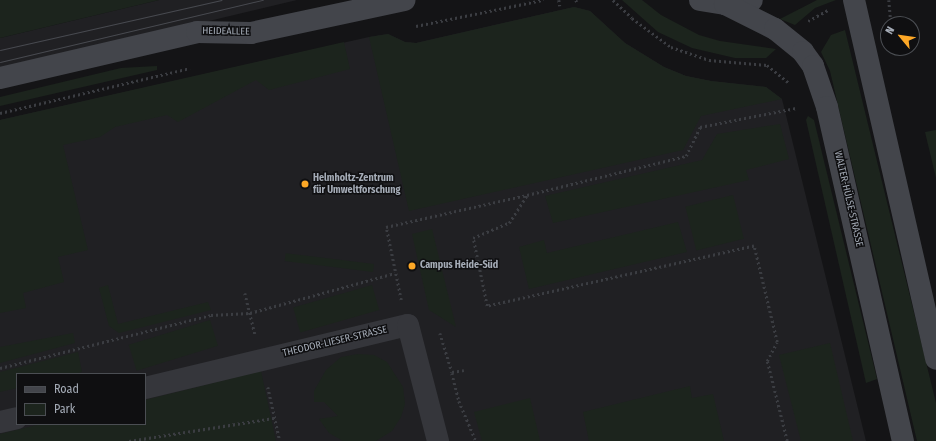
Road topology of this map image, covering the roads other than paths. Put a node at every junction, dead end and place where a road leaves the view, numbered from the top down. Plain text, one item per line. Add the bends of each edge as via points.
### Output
1 (405, 0) edge
2 (700, 0) edge
3 (752, 0) edge
4 (854, 0) edge
5 (725, 4) junction
6 (0, 78) edge
7 (936, 359) edge
8 (146, 388) edge
9 (16, 418) edge
10 (0, 422) edge
11 (438, 441) edge
12 (903, 441) edge

1 - 6 street, HEIDEALLEE via 251,33 197,32
2 - 5 street
3 - 5 street
4 - 7 street
5 - 12 street, WALTER-HÜLSE-STRASSE via 775,29 803,52 813,66 828,107
8 - 11 street, THEODOR-LIESER-STRASSE via 408,325
9 - 10 street

